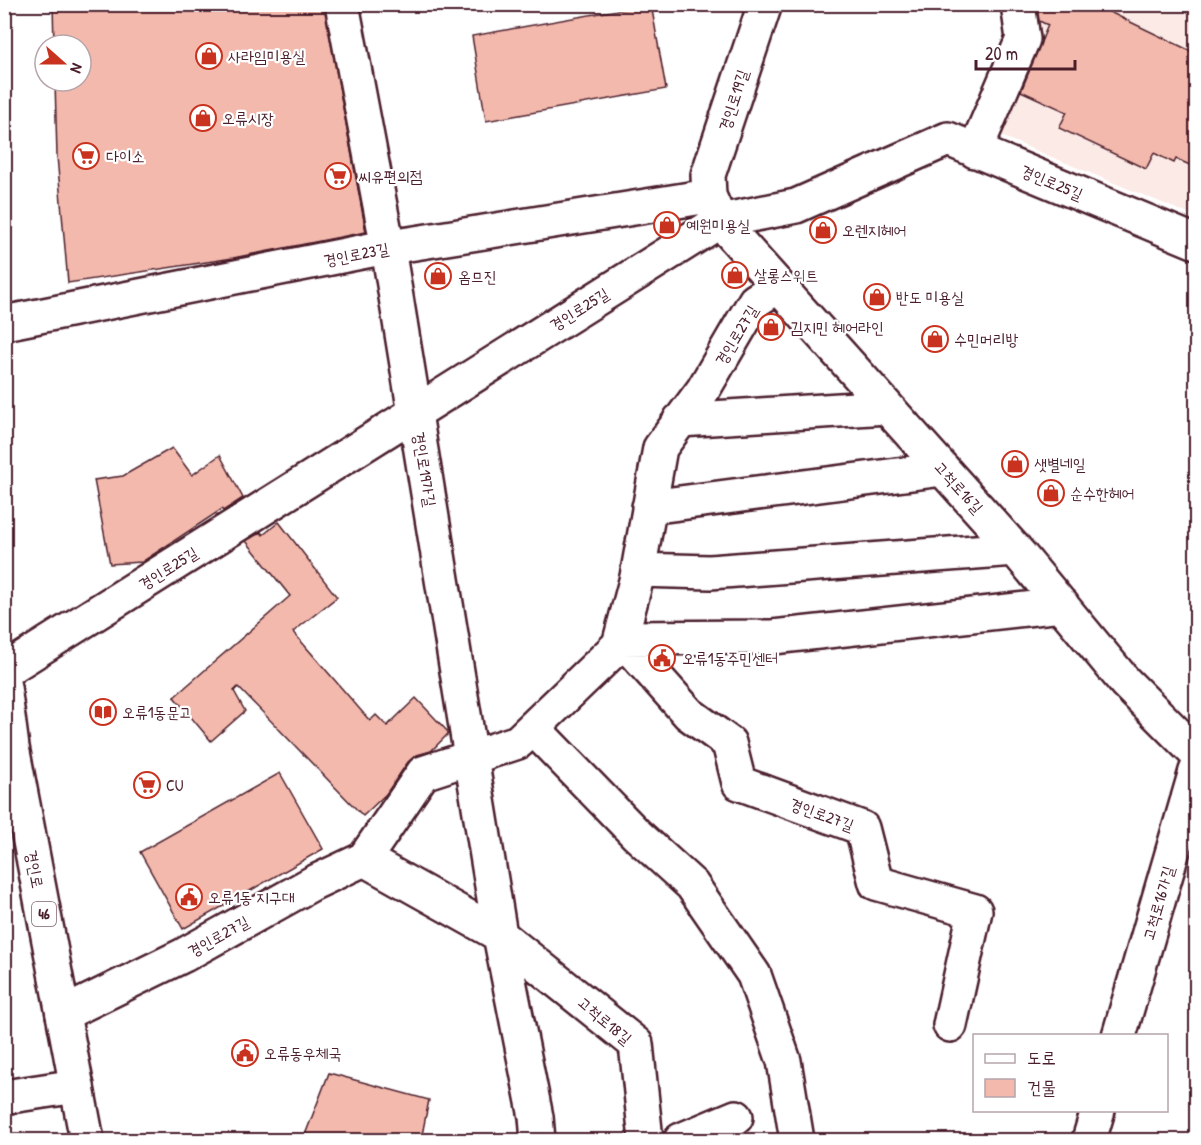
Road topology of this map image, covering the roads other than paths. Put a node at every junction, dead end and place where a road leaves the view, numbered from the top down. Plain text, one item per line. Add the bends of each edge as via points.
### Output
1 (342, 4) edge
2 (765, 4) edge
3 (1018, 4) edge
4 (975, 150) junction
5 (715, 208) junction
6 (1197, 242) edge
7 (388, 248) junction
8 (778, 286) junction
9 (4, 323) edge
10 (887, 407) junction
11 (416, 412) junction
12 (680, 420) junction
13 (943, 469) junction
14 (649, 507) junction
15 (1015, 549) junction
16 (638, 570) junction
17 (1062, 605) junction
18 (621, 638) junction
19 (4, 671) edge
20 (4, 687) edge
21 (532, 728) junction
22 (1197, 753) edge
23 (472, 757) junction
24 (1197, 771) edge
25 (364, 859) junction
26 (500, 935) junction
27 (63, 1014) junction
28 (950, 1025) dead end
29 (1119, 1034) edge
30 (77, 1086) junction
31 (4, 1097) edge
32 (1097, 1112) edge
33 (736, 1117) dead end
34 (87, 1140) edge
35 (538, 1140) edge
36 (646, 1140) edge
37 (681, 1140) edge
38 (797, 1140) edge
39 (1089, 1140) edge

1 - 7 street, 경인로19가길
2 - 5 street, 경인로19길 via 708,175
3 - 4 street via 1023,39
4 - 5 street, 경인로25길 via 948,139 796,206
4 - 6 street, 경인로25길
5 - 7 street, 경인로23길
5 - 8 street, 고척로16길
5 - 11 street, 경인로25길
7 - 9 street, 경인로23길
7 - 11 street, 경인로19가길
8 - 10 street, 고척로16길
8 - 12 street, 경인로27길 via 755,301 703,390
10 - 12 street
10 - 13 street, 고척로16길
11 - 19 street, 경인로25길
11 - 23 street, 경인로19가길
12 - 14 street, 경인로27길 via 660,448
13 - 14 street
13 - 15 street, 고척로16길
14 - 16 street, 경인로27길
15 - 16 street via 710,572
15 - 17 street, 고척로16길
16 - 18 street, 경인로27길
17 - 18 street via 773,637
17 - 22 street, 고척로16길 via 1125,682
18 - 21 street, 경인로27길 via 619,645
18 - 28 street, 경인로27길 via 689,714 729,743 739,783 862,828 876,883 975,911
20 - 27 street, 경인로 / 46
21 - 23 street, 경인로27길 via 518,742
21 - 38 street via 692,885 754,975 783,1061
23 - 25 street, 경인로27길 via 423,773
23 - 26 street, 경인로19가길
24 - 29 street, 고척로16가길
25 - 26 street, 고척로18길
25 - 27 street, 경인로27길
26 - 35 street
26 - 36 street, 고척로18길 via 636,1044
27 - 30 street, 경인로 / 46
30 - 31 street
30 - 34 street, 경인로 / 46
32 - 39 street
33 - 37 street

